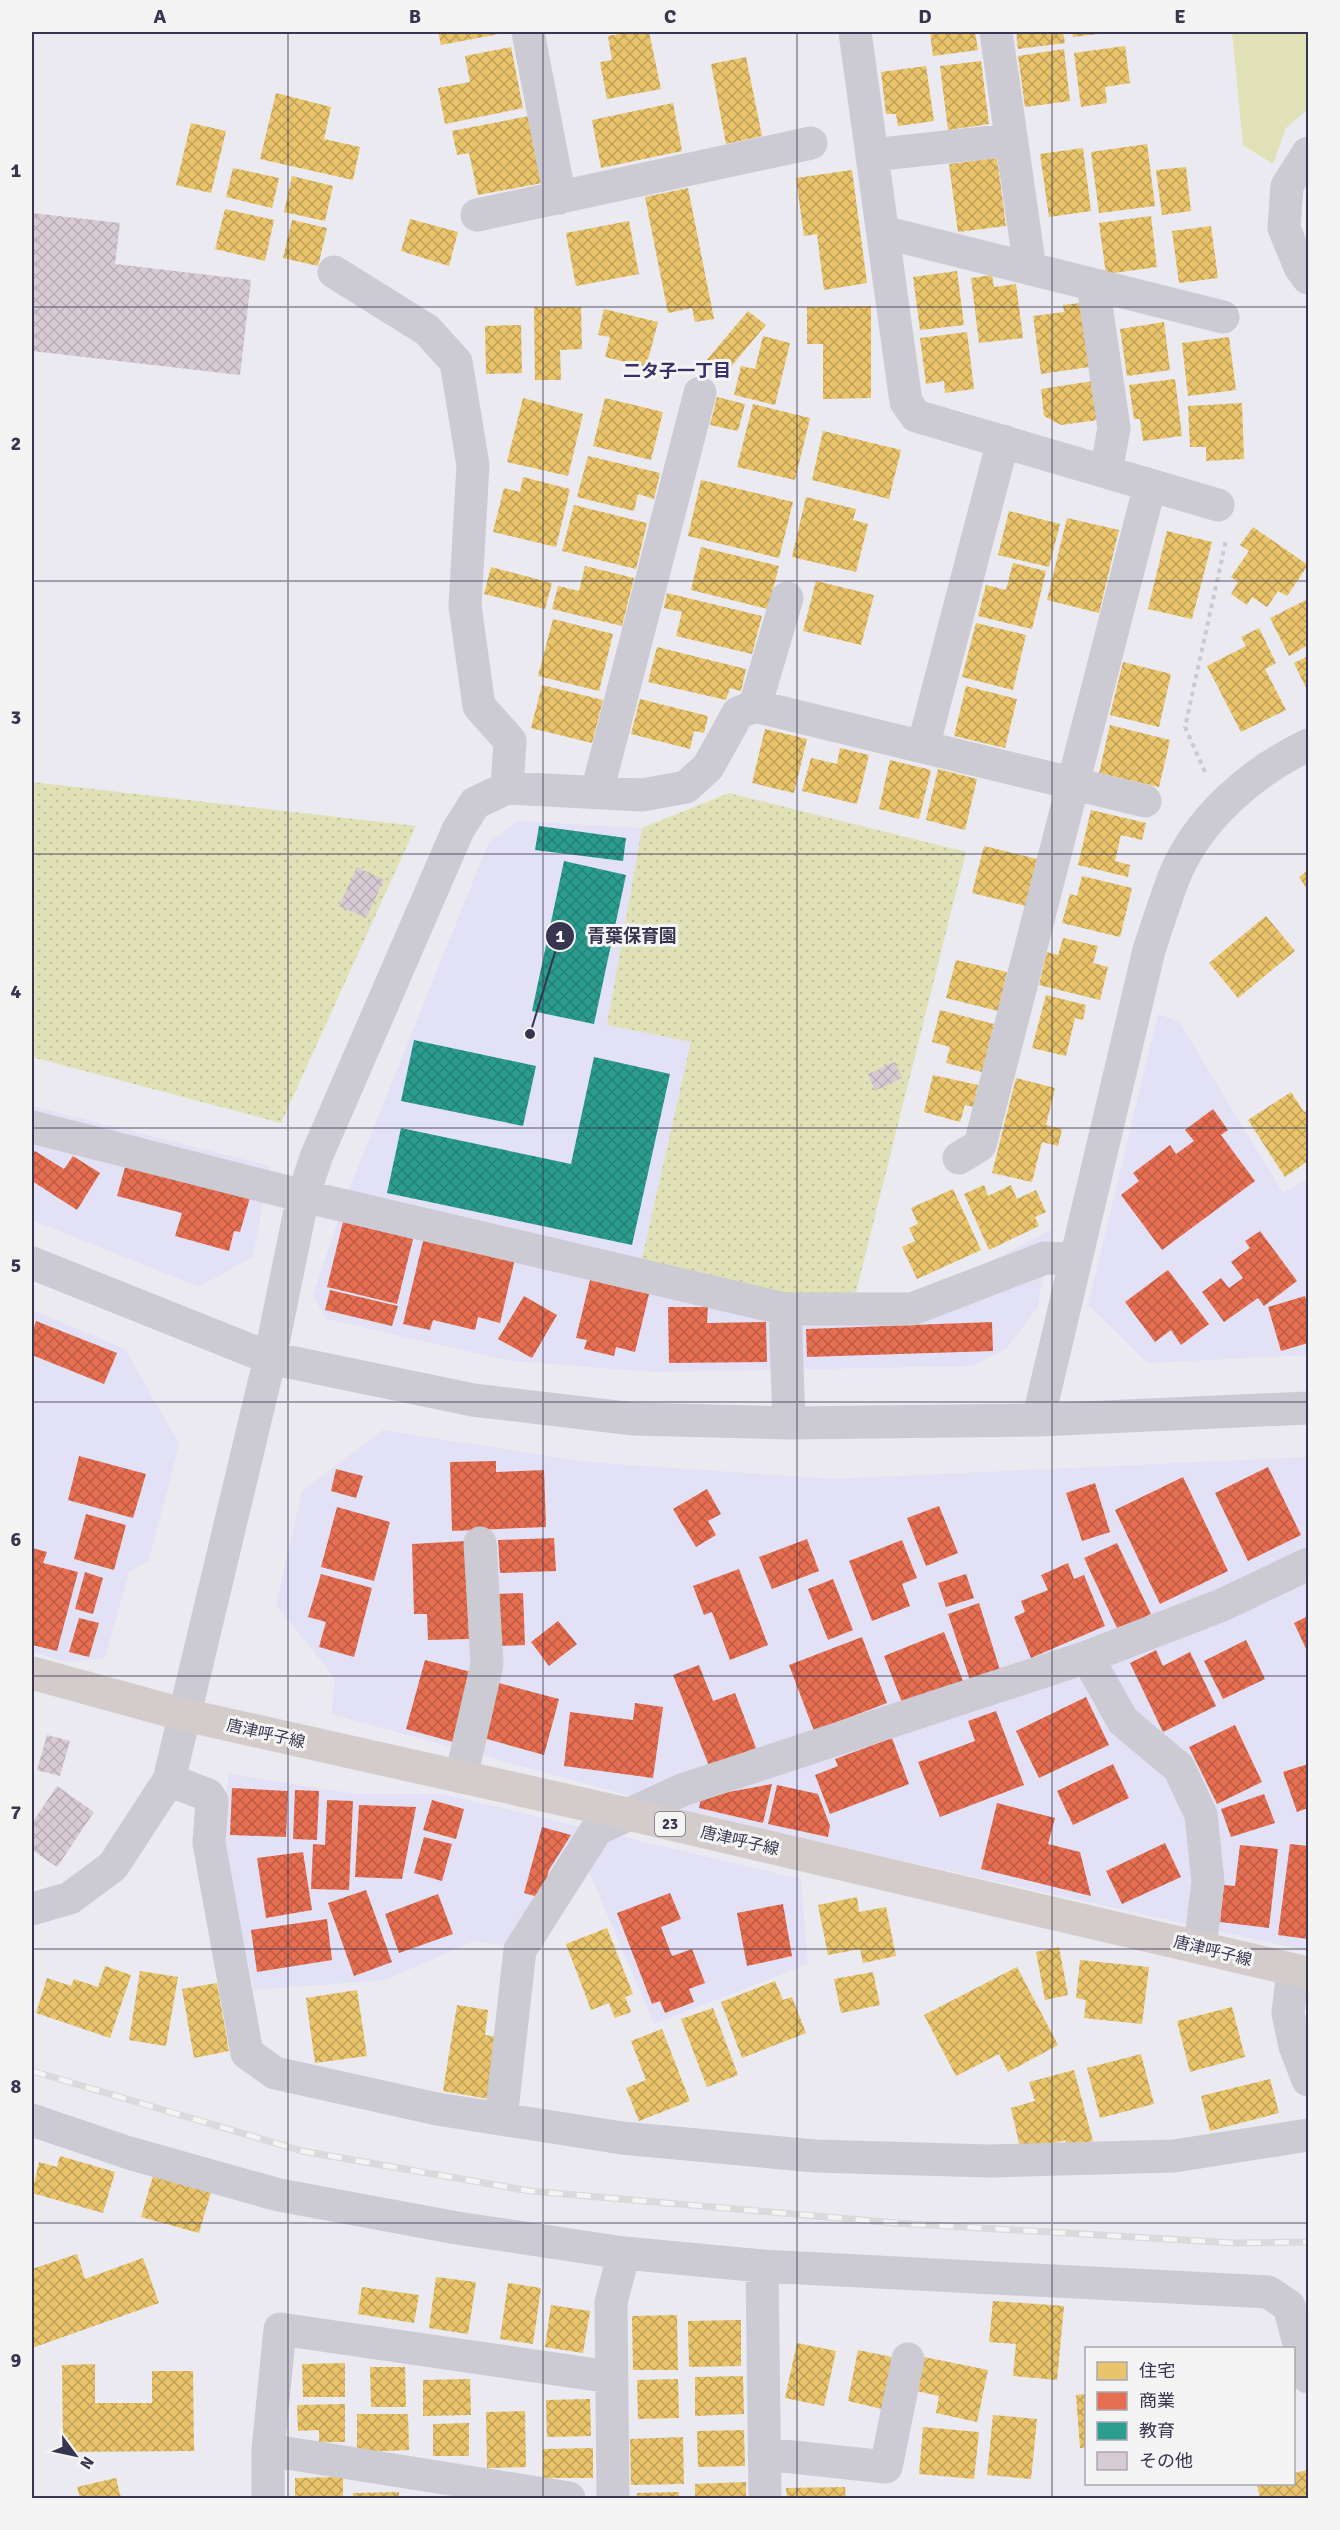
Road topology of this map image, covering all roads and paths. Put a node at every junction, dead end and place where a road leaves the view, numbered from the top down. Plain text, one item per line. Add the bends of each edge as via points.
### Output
1 (528, 32) edge
2 (855, 32) edge
3 (996, 32) edge
4 (1011, 140) junction
5 (811, 143) dead end
6 (1308, 153) edge
7 (872, 154) junction
8 (560, 198) junction
9 (477, 215) dead end
10 (883, 232) junction
11 (1030, 269) junction
12 (334, 272) dead end
13 (1308, 278) edge
14 (1094, 285) junction
15 (1223, 317) dead end
16 (700, 393) dead end
17 (1003, 441) junction
18 (1106, 472) junction
19 (1150, 485) junction
20 (1218, 506) joint
21 (787, 598) dead end
22 (754, 706) junction
23 (1308, 745) edge
24 (923, 747) junction
25 (1072, 783) junction
26 (507, 788) junction
27 (597, 792) junction
28 (1145, 801) dead end
29 (1221, 807) junction
30 (32, 1127) edge
31 (959, 1158) dead end
32 (303, 1196) junction
33 (1074, 1259) junction
34 (32, 1263) edge
35 (785, 1309) junction
36 (270, 1358) junction
37 (1308, 1408) edge
38 (1038, 1420) junction
39 (789, 1423) junction
40 (480, 1543) dead end
41 (1308, 1564) edge
42 (1087, 1657) junction
43 (32, 1673) edge
44 (185, 1715) junction
45 (461, 1777) junction
46 (169, 1780) junction
47 (632, 1815) junction
48 (32, 1909) edge
49 (1200, 1946) junction
50 (1301, 1971) edge
51 (1308, 2080) edge
52 (501, 2119) junction
53 (32, 2120) edge
54 (1308, 2135) edge
55 (624, 2253) junction
56 (762, 2266) junction
57 (908, 2359) dead end
58 (611, 2377) junction
59 (1308, 2377) edge
60 (268, 2450) junction
61 (765, 2454) junction
62 (268, 2499) edge
63 (569, 2499) edge
64 (613, 2499) edge
65 (765, 2499) edge

1 - 8 street
2 - 7 street
3 - 4 street
4 - 7 street
4 - 11 street
5 - 8 street
6 - 13 street via 1287,186 1284,228
7 - 10 street
8 - 9 street
10 - 11 street
10 - 17 street via 906,402 916,416
11 - 14 street
12 - 26 street via 427,330 456,362 473,465 465,606 479,706 510,741
14 - 15 street
14 - 18 street via 1113,428
16 - 27 street
17 - 18 street
17 - 24 street
18 - 19 street
19 - 20 street
19 - 25 street
20 - 29 path via 1225,545 1185,727
21 - 22 street
22 - 24 street
22 - 27 street via 738,713 708,767 686,787 642,795
23 - 29 street via 1254,776
24 - 25 street
25 - 28 street
25 - 31 street via 980,1145
26 - 27 street
26 - 32 street via 475,803 458,830 317,1155
29 - 33 street via 1194,841 1175,875 1149,950
30 - 32 street
32 - 35 street
32 - 36 street
33 - 35 street via 1045,1258 912,1309
33 - 38 street
34 - 36 street
35 - 39 street
36 - 39 street via 473,1400 634,1419
36 - 44 street
37 - 38 street
38 - 39 street
40 - 45 street via 487,1664
41 - 42 street via 1222,1605
42 - 47 street via 682,1790
42 - 49 street via 1123,1721 1179,1768 1201,1815 1208,1882
43 - 44 main road, 唐津呼子線 / 23
44 - 45 main road, 唐津呼子線 / 23
44 - 46 street
45 - 47 main road, 唐津呼子線 / 23
46 - 48 street via 113,1866 70,1898
46 - 52 street via 208,1795 212,1801 209,1843 247,2053 275,2073
47 - 49 main road, 唐津呼子線 / 23
47 - 52 street via 597,1829 520,1950
49 - 50 main road, 唐津呼子線 / 23
50 - 51 street via 1288,2013
52 - 54 street via 622,2138 814,2156 989,2161 1174,2156
53 - 55 street via 129,2153 279,2195 457,2228
55 - 56 street
55 - 58 street via 611,2302
56 - 59 street via 1268,2292 1289,2306
56 - 61 street
57 - 61 street via 886,2467
58 - 60 street via 280,2329
58 - 64 street
60 - 62 street
60 - 63 street
61 - 65 street

